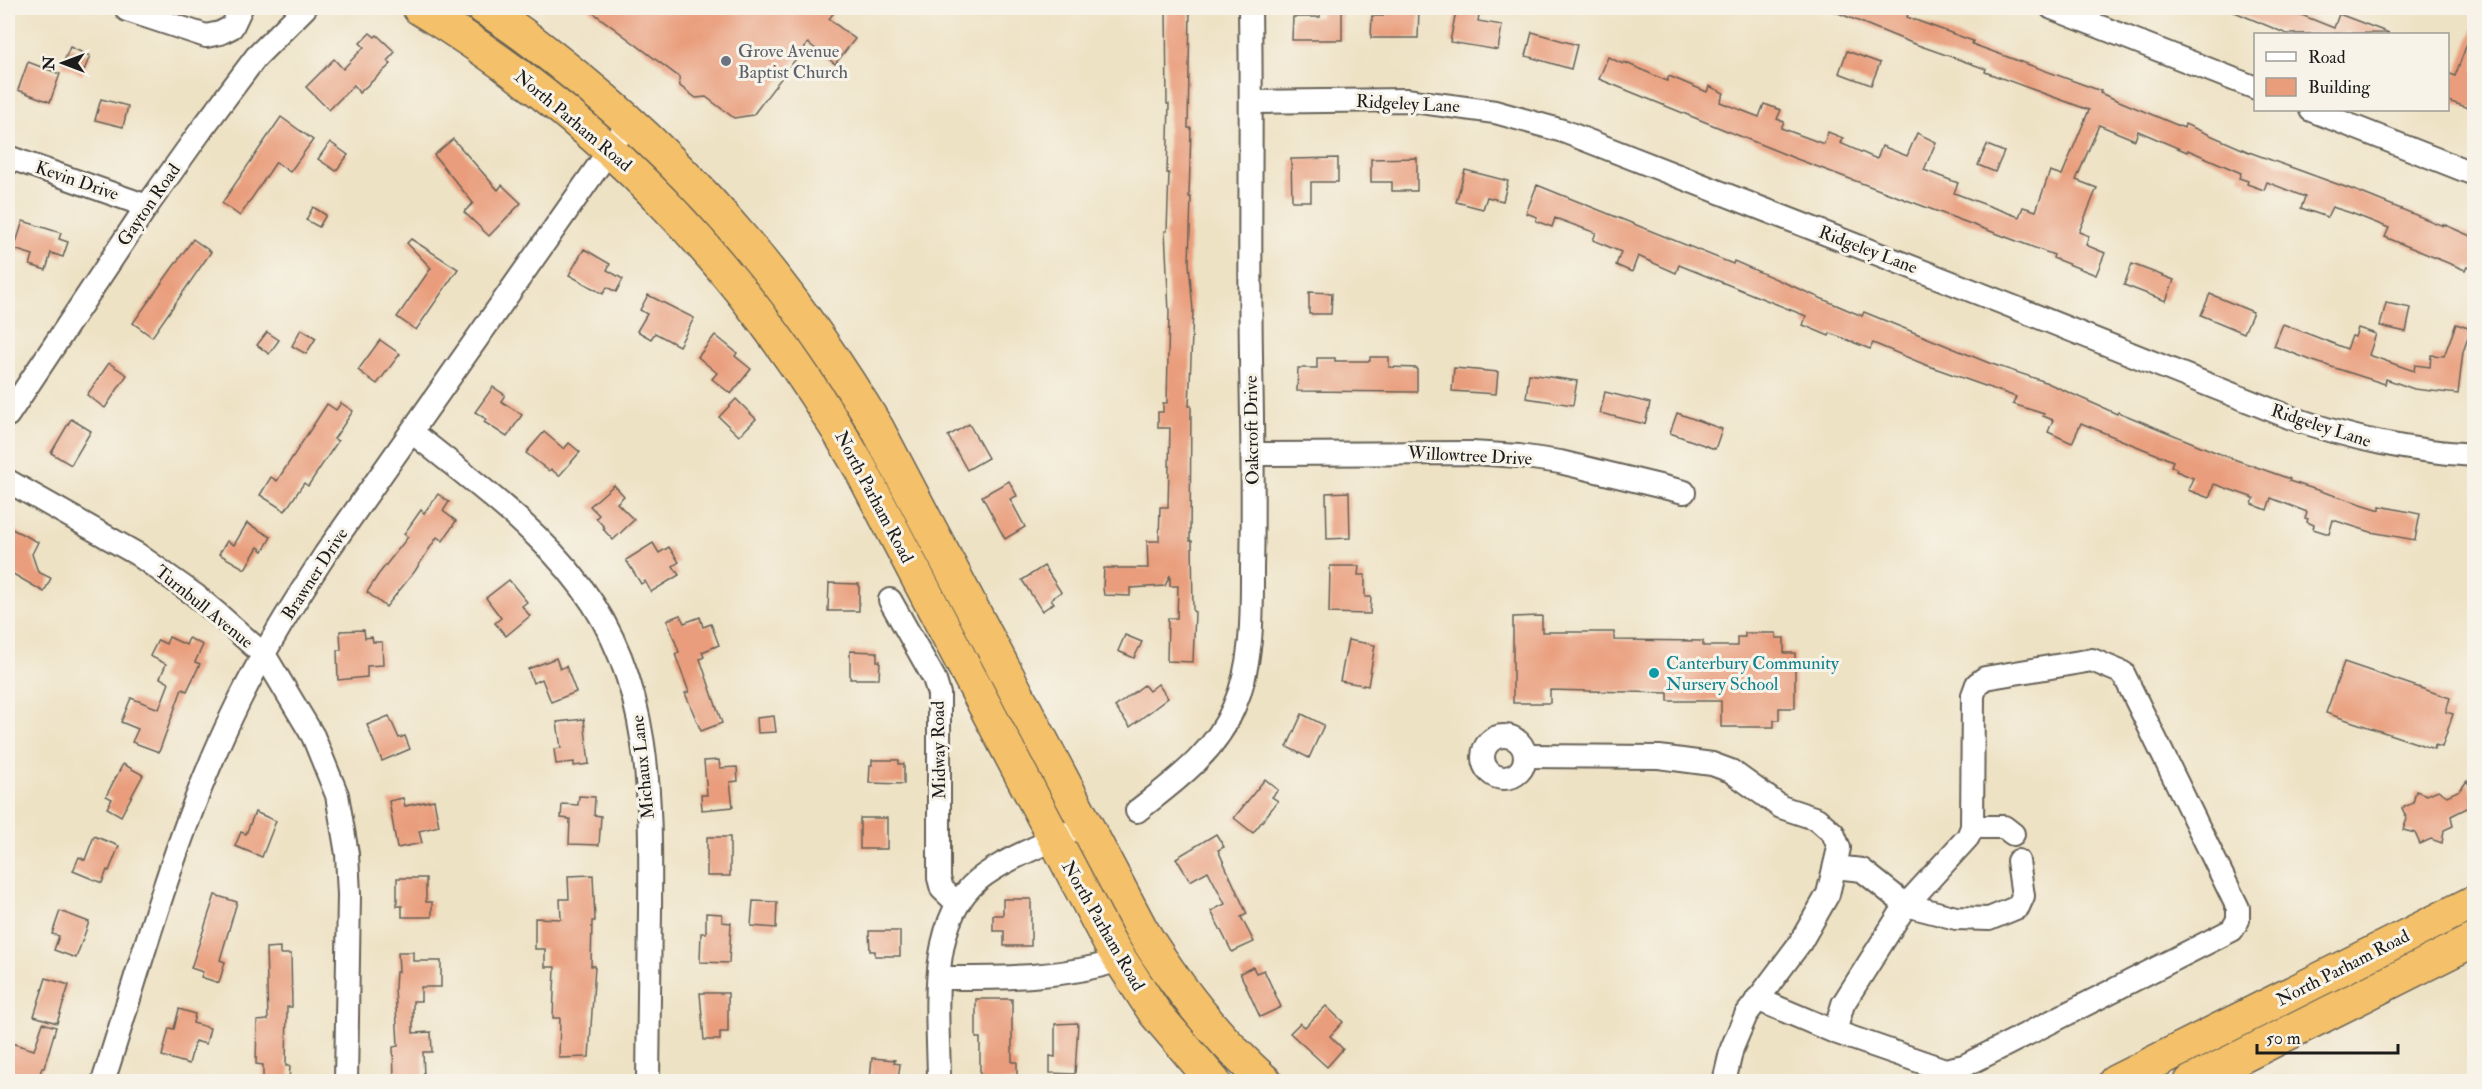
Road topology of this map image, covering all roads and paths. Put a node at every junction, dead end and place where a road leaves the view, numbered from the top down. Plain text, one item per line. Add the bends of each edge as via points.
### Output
1 (125, 8) edge
2 (241, 8) edge
3 (305, 8) edge
4 (484, 8) edge
5 (1250, 8) edge
6 (2052, 8) edge
7 (434, 12) edge
8 (2254, 87) edge
9 (1251, 102) junction
10 (2314, 111) edge
11 (630, 121) junction
12 (610, 149) junction
13 (8, 157) edge
14 (2475, 174) edge
15 (147, 206) junction
16 (8, 415) edge
17 (412, 432) junction
18 (1253, 454) junction
19 (2475, 455) edge
20 (8, 481) edge
21 (1684, 492) dead end
22 (890, 600) dead end
23 (265, 656) junction
24 (1526, 756) dead end
25 (1137, 811) dead end
26 (1085, 825) junction
27 (1972, 827) junction
28 (2013, 834) dead end
29 (1054, 839) junction
30 (2018, 861) dead end
31 (1835, 867) junction
32 (2475, 902) edge
33 (958, 904) junction
34 (1906, 905) junction
35 (2475, 940) edge
36 (1120, 960) junction
37 (2355, 962) junction
38 (939, 978) junction
39 (2370, 993) junction
40 (1757, 999) junction
41 (1835, 1032) junction
42 (104, 1082) edge
43 (346, 1082) edge
44 (648, 1082) edge
45 (939, 1082) edge
46 (1214, 1082) edge
47 (1266, 1082) edge
48 (1724, 1082) edge
49 (2115, 1082) edge
50 (2191, 1082) edge

1 - 2 street via 207,36 232,27
3 - 15 street, Gayton Road via 256,57
4 - 11 highway, North Parham Road via 550,55
5 - 9 street, Oakcroft Drive
6 - 8 street
7 - 12 highway, North Parham Road
9 - 18 street, Oakcroft Drive
9 - 19 street, Ridgeley Lane via 1406,100 1465,106 1563,131 2333,433 2388,446
10 - 14 street
11 - 12 street, Brawner Drive
11 - 26 highway, North Parham Road via 733,225 839,364 877,428
12 - 17 street, Brawner Drive
12 - 29 highway, North Parham Road via 721,265 822,403 863,473
13 - 15 street, Kevin Drive
15 - 16 street, Gayton Road
17 - 23 street, Brawner Drive via 326,553
17 - 44 street, Michaux Lane via 510,512 567,569 604,623 634,696 649,790
18 - 21 street, Willowtree Drive via 1519,456
18 - 25 street, Oakcroft Drive via 1251,622 1236,704 1207,752
20 - 23 street, Turnbull Avenue via 137,554 195,595
22 - 33 street, Midway Road via 939,694 939,878 942,889
23 - 42 street, Brawner Drive via 239,701 180,842
23 - 43 street, Turnbull Avenue via 313,736 343,820 349,895
24 - 31 street via 1659,757 1712,764 1731,771 1781,807 1827,825 1839,848
26 - 29 street
26 - 47 highway, North Parham Road via 1164,965 1213,1029
27 - 28 street via 2004,827
27 - 34 street via 1968,837
27 - 41 street via 1973,695 1977,684 1985,678 2092,660 2123,673 2238,908 2238,920 2232,930 1964,1066 1945,1070
29 - 33 street via 989,872 976,881
29 - 36 highway, North Parham Road
30 - 34 street via 2023,896 2018,907 1989,919 1956,918
31 - 34 street via 1862,870
31 - 40 street via 1828,894 1815,919
32 - 37 highway, North Parham Road
33 - 38 street via 946,929
34 - 41 street via 1843,1004
35 - 39 highway, North Parham Road
36 - 38 street via 1092,969 1038,977
36 - 46 highway, North Parham Road via 1155,1013
37 - 39 street
37 - 49 highway, North Parham Road
38 - 45 street
39 - 50 highway, North Parham Road
40 - 41 street
40 - 48 street via 1732,1048

